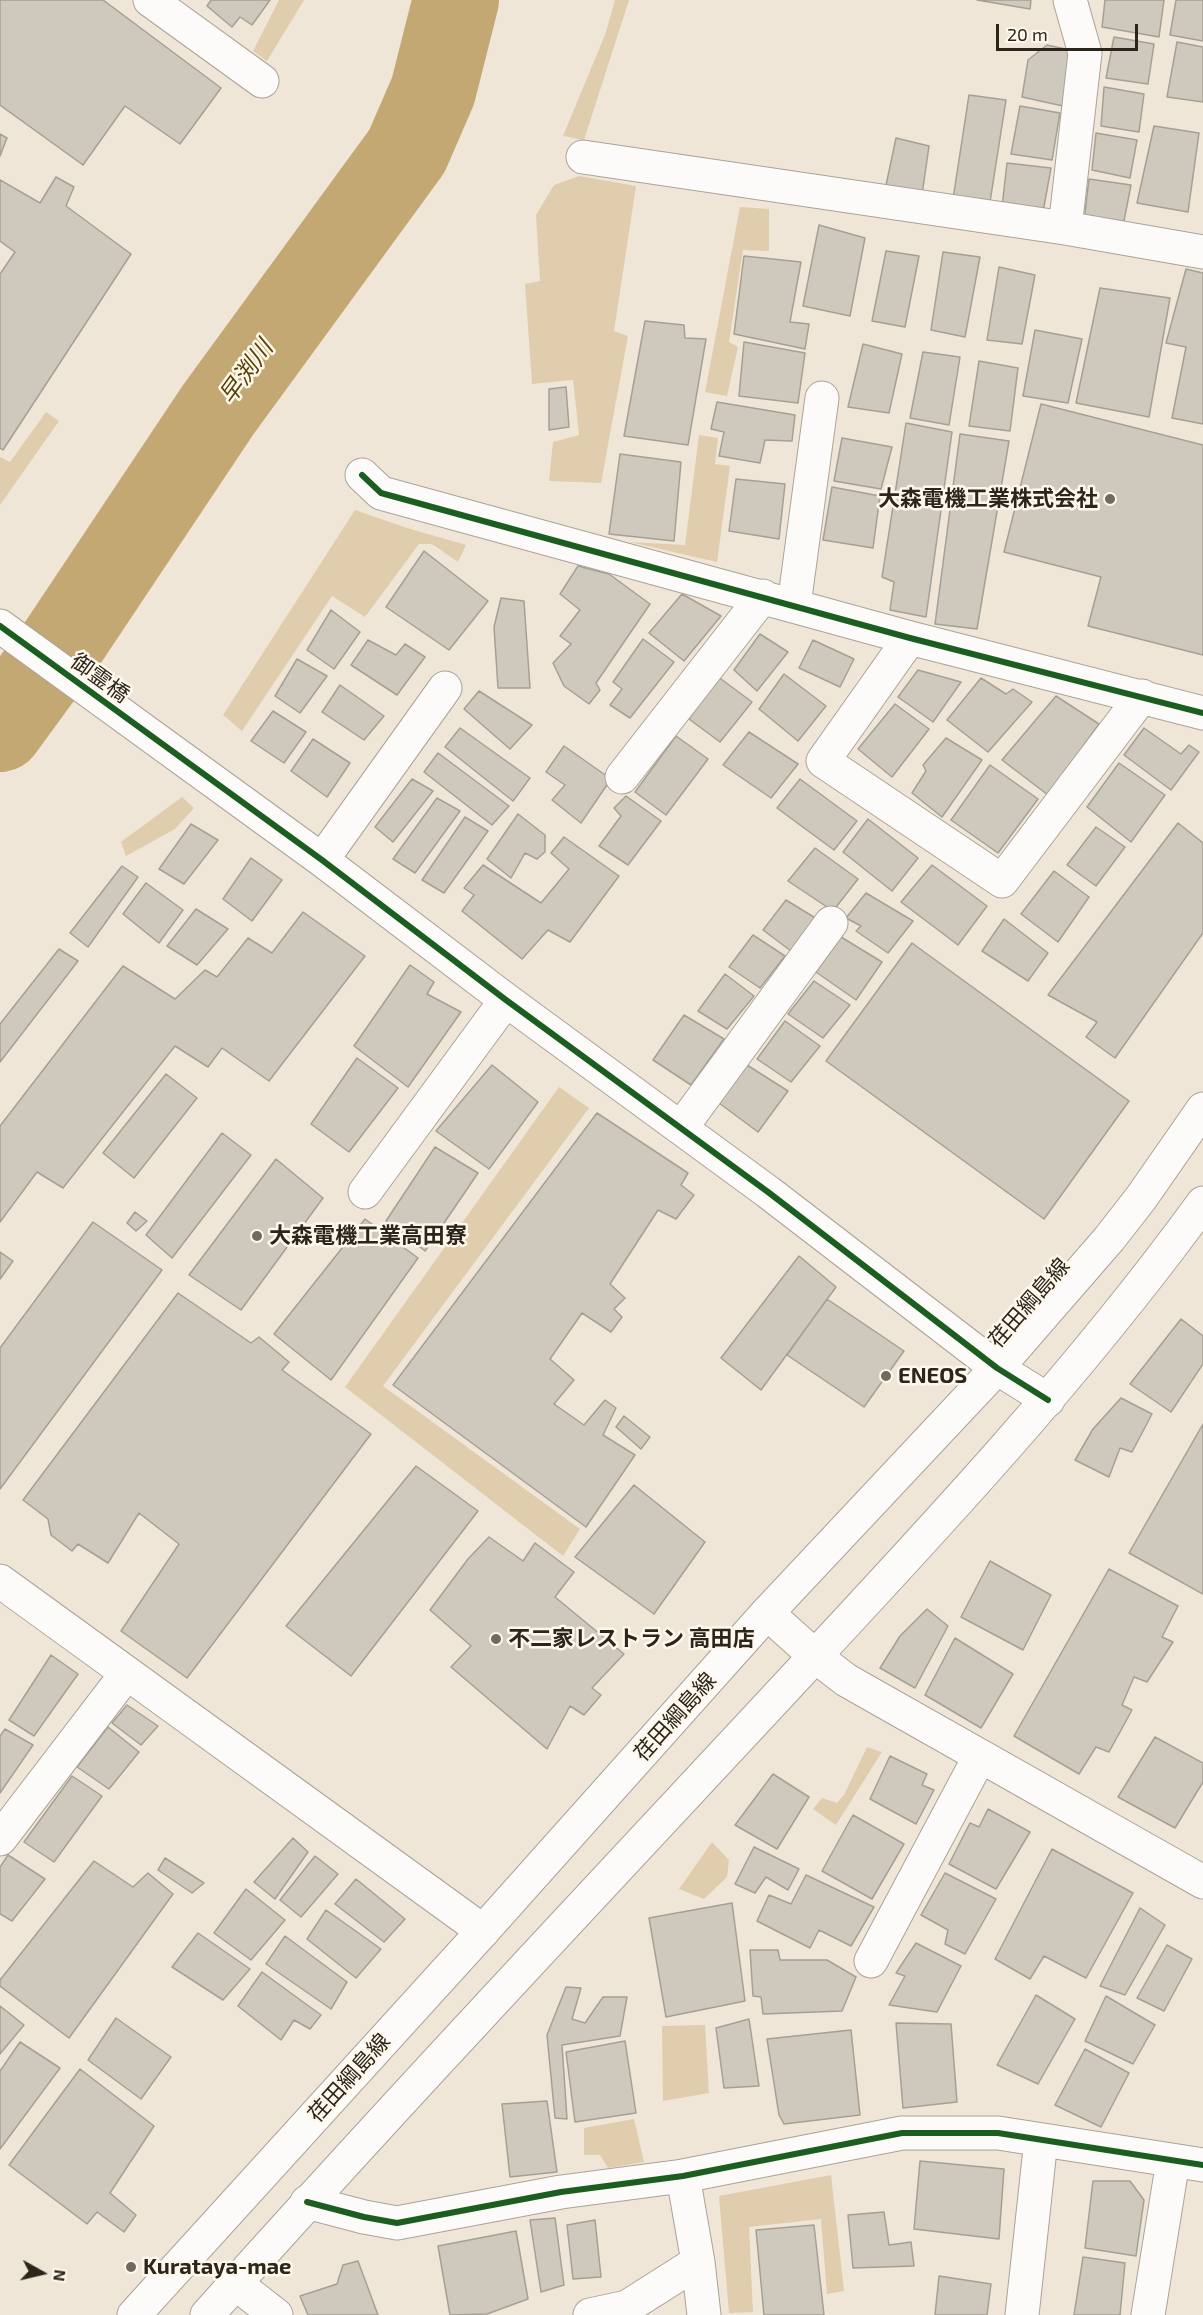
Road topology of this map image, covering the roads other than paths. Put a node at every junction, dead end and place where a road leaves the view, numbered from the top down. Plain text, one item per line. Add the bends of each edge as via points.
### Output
1 (150, 0) edge
2 (1070, 0) edge
3 (262, 81) dead end
4 (583, 157) dead end
5 (1065, 228) junction
6 (1203, 252) edge
7 (822, 398) dead end
8 (362, 475) dead end
9 (763, 596) junction
10 (794, 605) junction
11 (0, 626) edge
12 (910, 638) junction
13 (445, 688) dead end
14 (1142, 696) junction
15 (1203, 713) edge
16 (622, 777) dead end
17 (322, 860) junction
18 (831, 923) dead end
19 (506, 1000) junction
20 (1203, 1109) edge
21 (681, 1128) junction
22 (365, 1192) dead end
23 (1203, 1203) edge
24 (997, 1368) junction
25 (1048, 1400) junction
26 (0, 1581) edge
27 (767, 1613) junction
28 (815, 1656) junction
29 (127, 1673) junction
30 (980, 1756) junction
31 (0, 1839) edge
32 (1203, 1882) edge
33 (483, 1931) junction
34 (871, 1961) dead end
35 (1041, 2140) junction
36 (1188, 2163) edge
37 (683, 2176) junction
38 (308, 2202) junction
39 (698, 2262) junction
40 (235, 2283) junction
41 (134, 2315) edge
42 (207, 2315) edge
43 (276, 2315) edge
44 (590, 2315) edge
45 (704, 2315) edge
46 (1022, 2315) edge
47 (1148, 2315) edge

1 - 3 street
2 - 5 street via 1085,52
4 - 5 street
5 - 6 street
7 - 10 street
8 - 9 street via 381,493
9 - 10 street
9 - 16 street
10 - 12 street
11 - 17 street, 御霊橋
12 - 14 street
12 - 14 street via 823,761 1002,881
13 - 17 street
14 - 15 street
17 - 19 street, 御霊橋
18 - 21 street
19 - 21 street, 御霊橋
19 - 22 street
20 - 24 street, 荏田綱島線 via 1109,1239
21 - 24 street, 御霊橋
23 - 25 street
24 - 25 street, 御霊橋
24 - 27 street, 荏田綱島線
25 - 28 street
26 - 29 street
27 - 28 street
27 - 33 street, 荏田綱島線
28 - 30 street via 846,1680
28 - 38 street
29 - 31 street
29 - 33 street
30 - 32 street
30 - 34 street
33 - 41 street, 荏田綱島線
35 - 36 street
35 - 37 street via 998,2133 902,2133
35 - 46 street
36 - 47 street
37 - 38 street via 561,2192 397,2223
37 - 39 street
38 - 40 street
39 - 44 street via 627,2307
39 - 45 street
40 - 42 street
40 - 43 street

